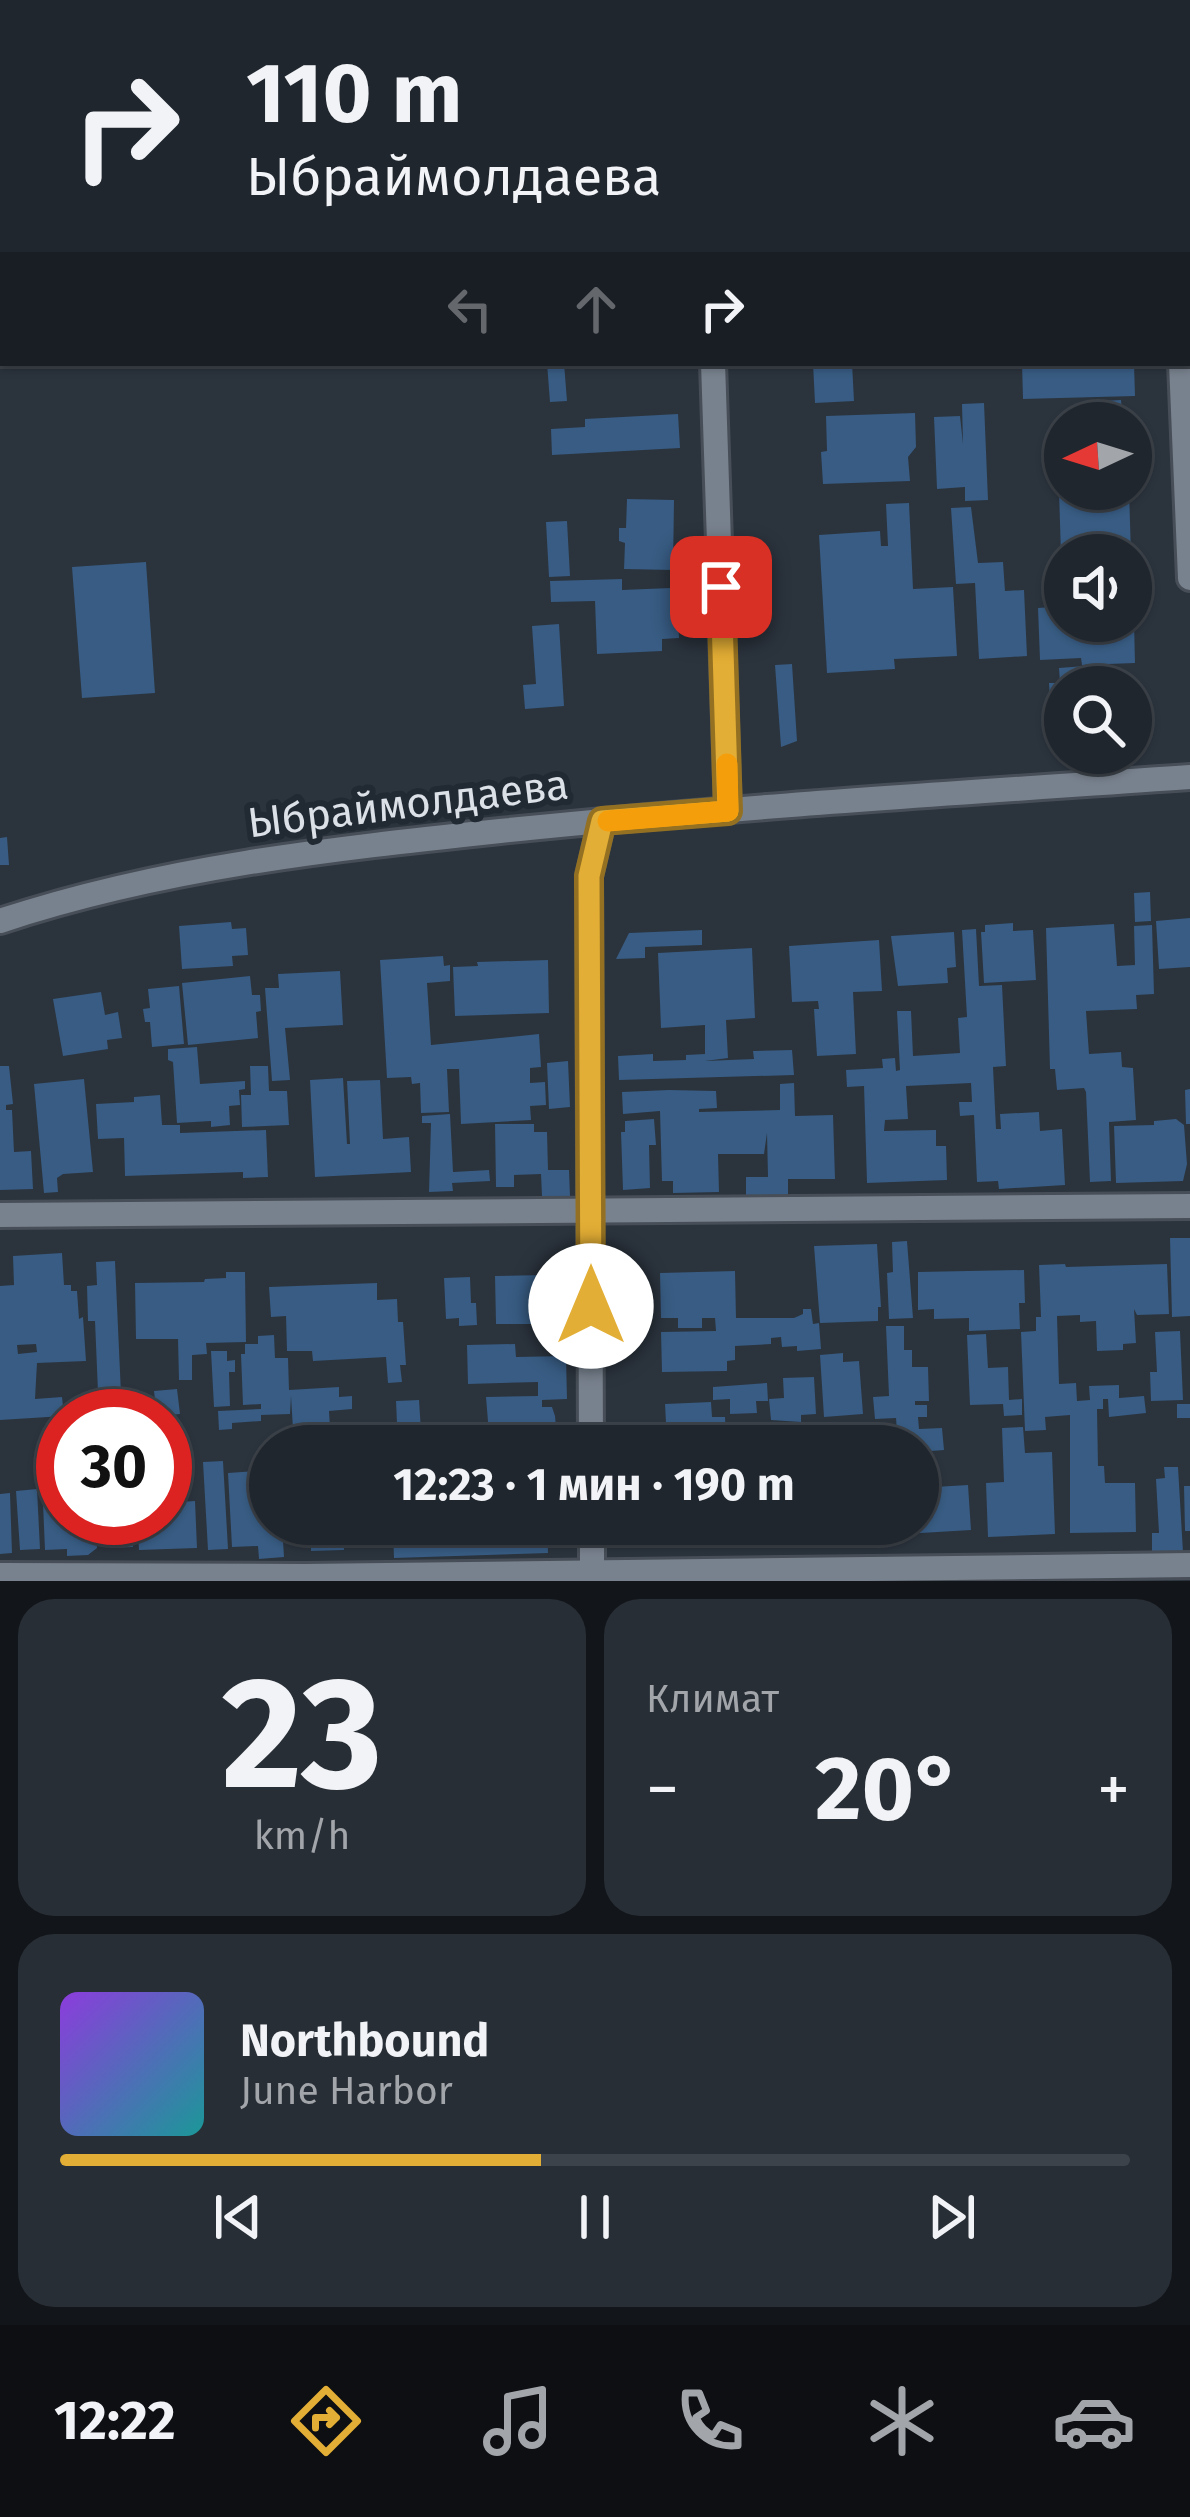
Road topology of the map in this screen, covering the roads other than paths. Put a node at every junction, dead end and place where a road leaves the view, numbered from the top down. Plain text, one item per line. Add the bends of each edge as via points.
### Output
1 (713, 366) edge
2 (1181, 366) edge
3 (1190, 578) edge
4 (1190, 777) edge
5 (728, 811) junction
6 (602, 821) junction
7 (0, 921) edge
8 (1190, 1206) edge
9 (590, 1212) junction
10 (0, 1215) edge
11 (591, 1425) edge
12 (592, 1545) edge
13 (1190, 1564) edge
14 (0, 1575) edge
15 (592, 1576) edge

1 - 5 street
2 - 3 street
4 - 5 street, Ыбраймолдаева
5 - 6 street, Ыбраймолдаева
6 - 7 street, Ыбраймолдаева via 310,850 62,900
6 - 9 street via 589,876
8 - 9 street
9 - 10 street
9 - 11 street
12 - 15 street
13 - 15 street
14 - 15 street

